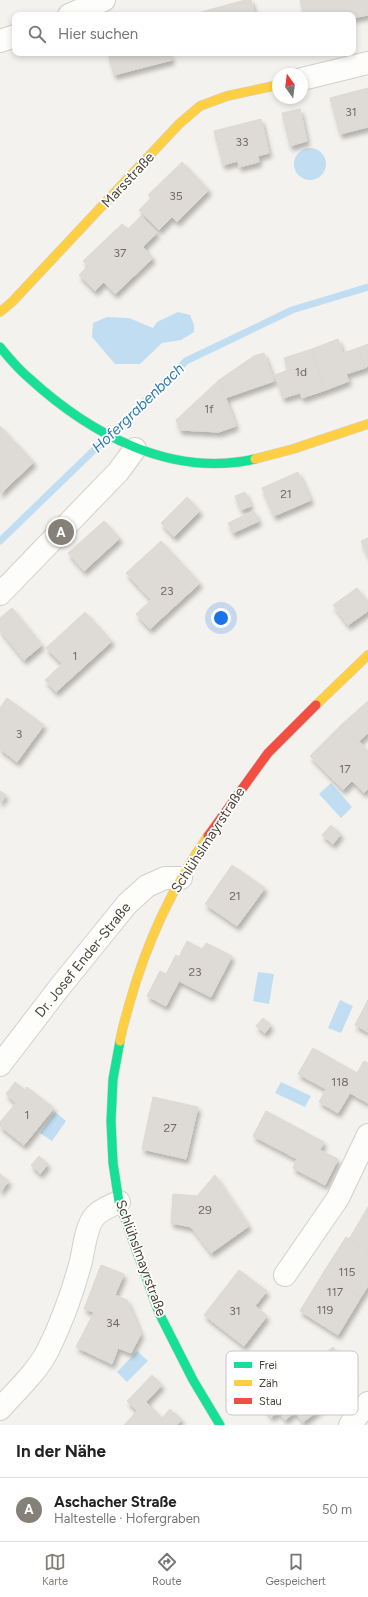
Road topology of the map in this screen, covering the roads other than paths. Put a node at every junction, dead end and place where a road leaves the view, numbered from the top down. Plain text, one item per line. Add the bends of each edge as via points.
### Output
1 (104, 0) edge
2 (76, 12) edge
3 (12, 37) edge
4 (0, 41) edge
5 (368, 63) edge
6 (308, 78) edge
7 (272, 86) edge
8 (0, 312) edge
9 (0, 347) edge
10 (368, 424) edge
11 (135, 448) junction
12 (0, 594) edge
13 (368, 655) edge
14 (181, 878) junction
15 (0, 1065) edge
16 (368, 1135) edge
17 (119, 1202) junction
18 (285, 1275) dead end
19 (368, 1403) edge
20 (0, 1409) edge
21 (220, 1425) edge
22 (350, 1425) edge

1 - 2 street
3 - 4 street
5 - 6 street
7 - 8 street, Marsstraße via 227,96 200,106 179,124 80,231
9 - 11 street via 32,382 66,410
10 - 11 street via 246,461 192,462 163,457
11 - 12 street via 118,472
13 - 14 street, Schlühslmayrstraße via 268,753 222,815
14 - 15 street, Dr. Josef Ender-Straße via 165,878 147,886 128,904
14 - 17 street, Schlühslmayrstraße via 159,920 141,967 121,1035 113,1079 111,1121 113,1163
16 - 18 street via 338,1198
17 - 20 street via 95,1216 87,1233 72,1291 48,1351
17 - 21 street, Schlühslmayrstraße via 159,1313 193,1380
19 - 22 street

